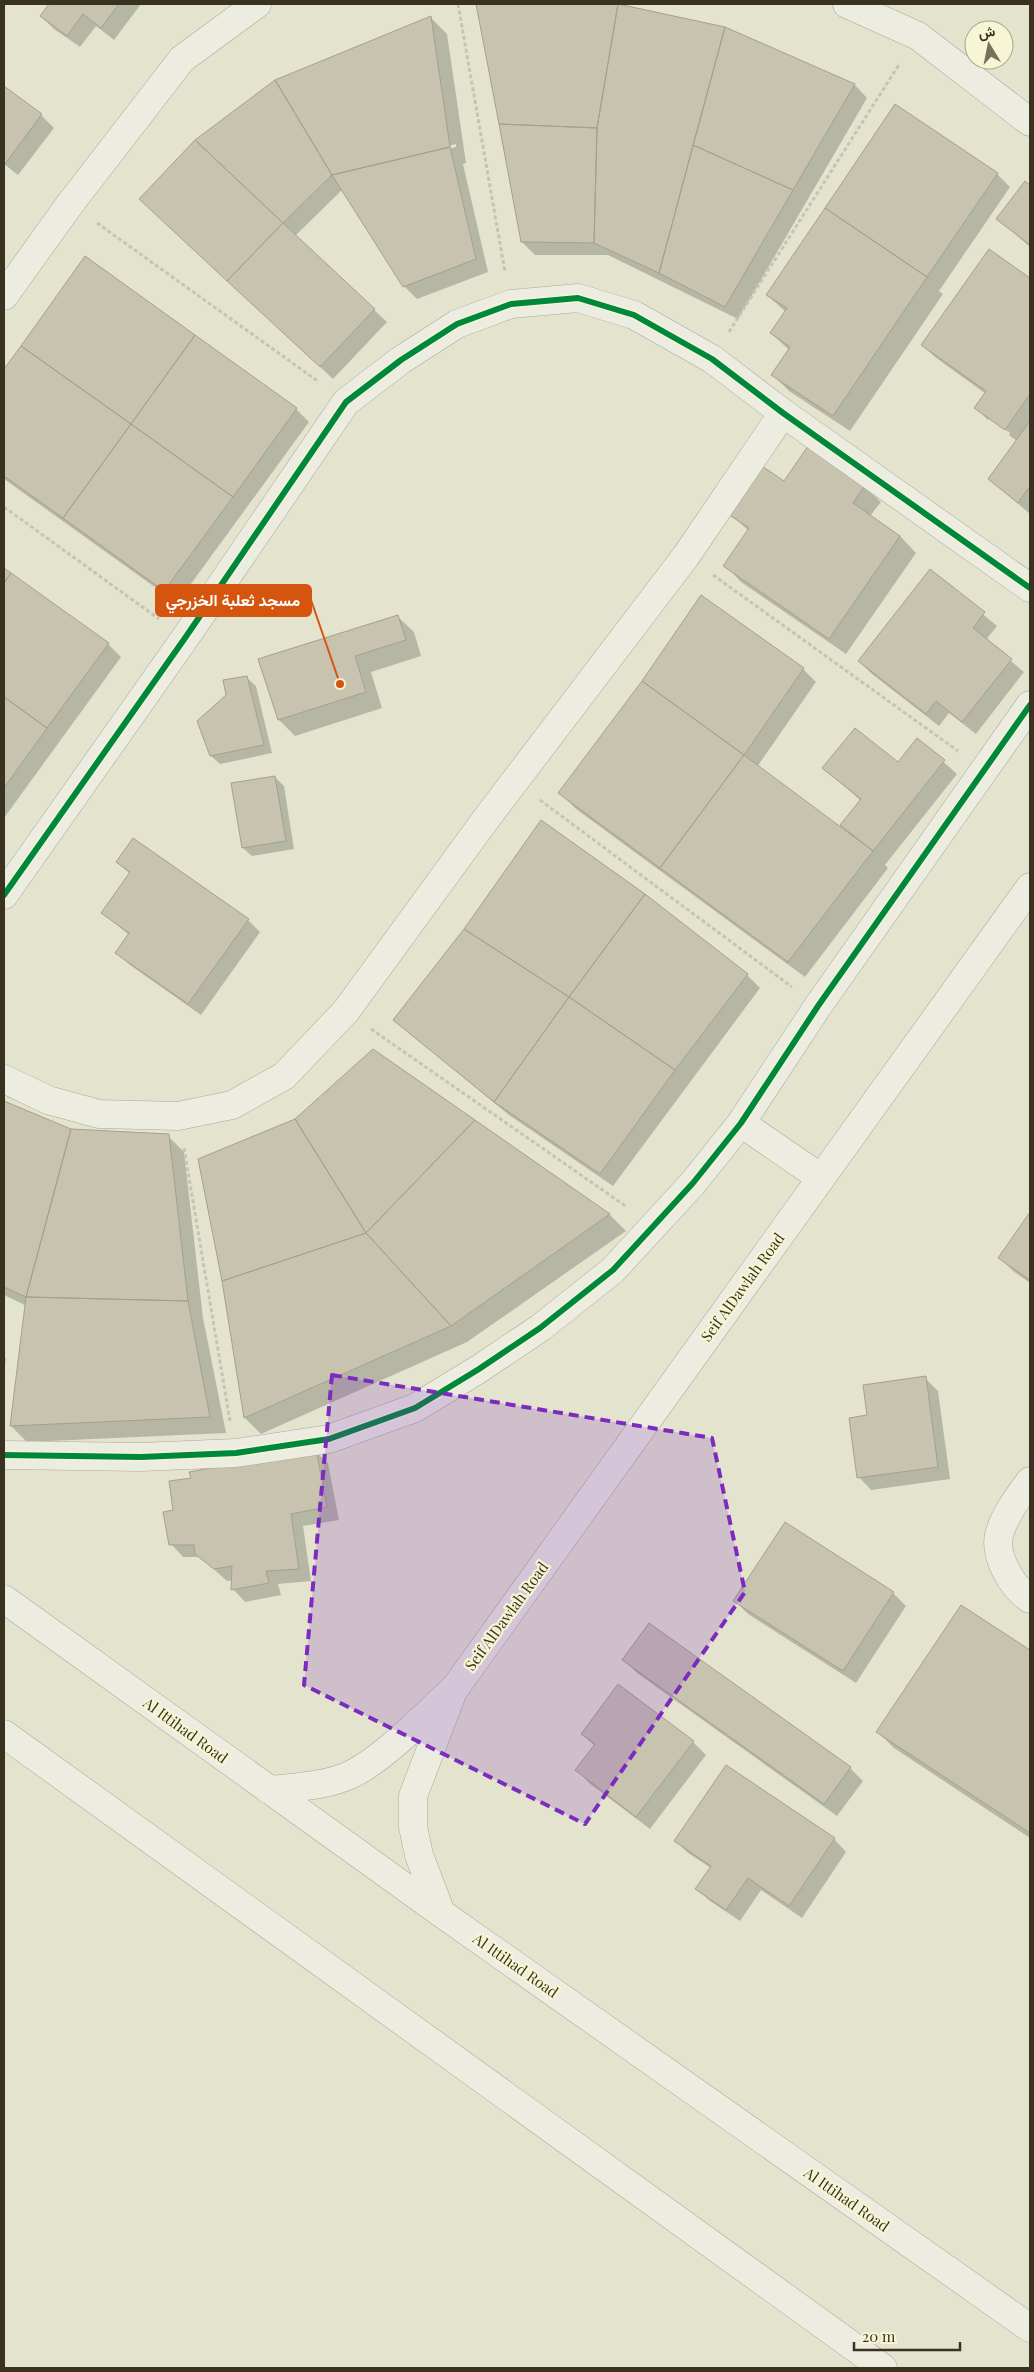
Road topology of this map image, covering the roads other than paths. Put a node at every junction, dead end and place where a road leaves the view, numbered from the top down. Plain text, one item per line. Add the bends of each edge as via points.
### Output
1 (258, 4) edge
2 (847, 4) edge
3 (1030, 122) edge
4 (4, 296) edge
5 (783, 413) junction
6 (1030, 588) edge
7 (1030, 705) edge
8 (1030, 887) edge
9 (4, 895) edge
10 (4, 1078) edge
11 (741, 1123) junction
12 (821, 1178) junction
13 (4, 1455) edge
14 (1030, 1481) edge
15 (4, 1598) edge
16 (1030, 1599) edge
17 (455, 1688) junction
18 (4, 1734) edge
19 (270, 1790) junction
20 (441, 1912) junction
21 (1030, 2328) edge
22 (883, 2368) edge

1 - 4 street via 182,59
2 - 3 street via 918,36
5 - 6 street
5 - 9 street via 712,359 634,316 578,298 511,304 457,324 401,360 346,402 186,638
5 - 10 street via 686,556 346,1011 284,1076 232,1105 178,1116 99,1114 48,1100
7 - 11 street via 818,1006
8 - 12 street, Seif AlDawlah Road
11 - 12 street
11 - 13 street via 694,1183 613,1270 540,1328 415,1408 329,1439 236,1453 141,1457
12 - 17 street, Seif AlDawlah Road
14 - 16 street via 1005,1520 998,1538 1003,1565 1018,1591
15 - 19 street, Al Ittihad Road
17 - 19 street, Seif AlDawlah Road via 382,1753 352,1774 314,1786
17 - 20 street, Seif AlDawlah Road via 413,1796 412,1827
18 - 22 street
19 - 20 street, Al Ittihad Road
20 - 21 street, Al Ittihad Road

